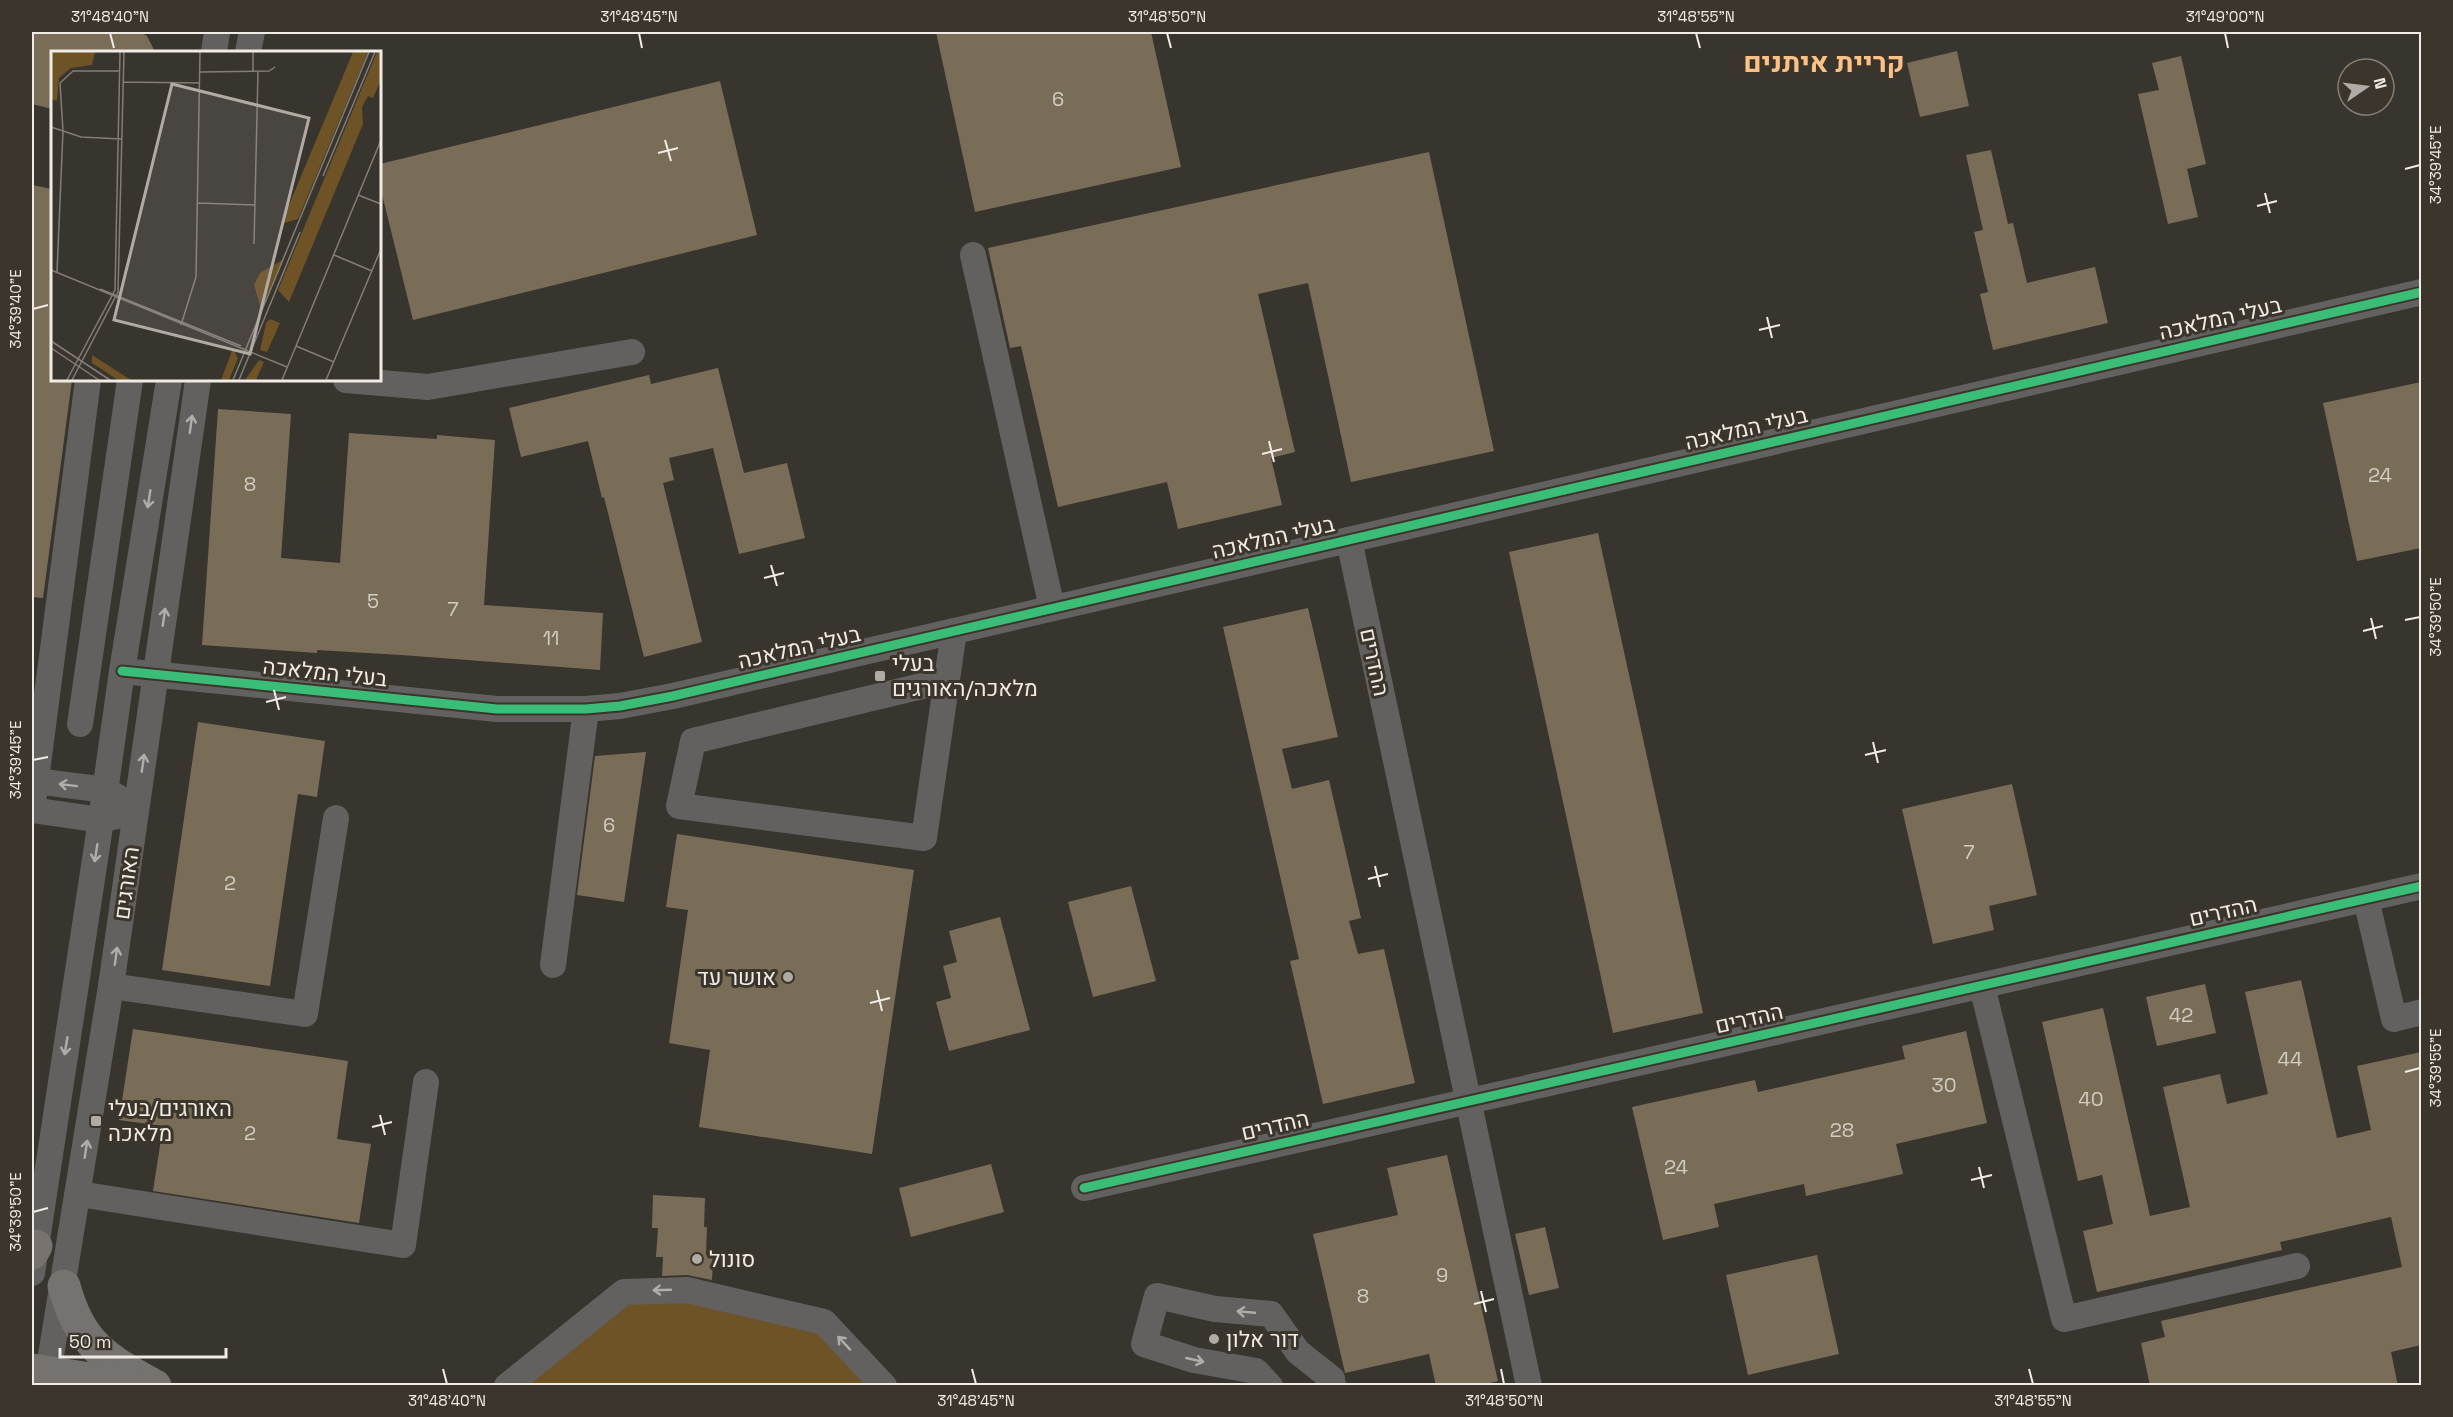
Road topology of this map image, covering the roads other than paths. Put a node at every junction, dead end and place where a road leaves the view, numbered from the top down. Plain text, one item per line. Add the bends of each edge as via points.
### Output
1 (252, 32) edge
2 (249, 51) edge
3 (973, 255) dead end
4 (2421, 292) edge
5 (632, 352) dead end
6 (88, 381) edge
7 (130, 381) edge
8 (169, 381) edge
9 (198, 381) edge
10 (358, 381) edge
11 (1349, 540) junction
12 (1052, 608) junction
13 (954, 631) junction
14 (122, 671) junction
15 (156, 675) junction
16 (947, 680) junction
17 (586, 709) junction
18 (37, 720) edge
19 (80, 724) dead end
20 (35, 765) edge
21 (106, 790) junction
22 (32, 810) edge
23 (137, 810) junction
24 (336, 818) dead end
25 (101, 820) junction
26 (2421, 886) edge
27 (2366, 899) junction
28 (553, 965) dead end
29 (111, 986) junction
30 (1983, 986) junction
31 (2421, 1012) edge
32 (426, 1082) dead end
33 (1468, 1101) junction
34 (1084, 1188) dead end
35 (79, 1194) junction
36 (73, 1231) junction
37 (34, 1244) edge
38 (2297, 1266) dead end
39 (64, 1286) junction
40 (42, 1376) edge
41 (136, 1386) edge
42 (155, 1386) edge
43 (507, 1386) edge
44 (884, 1386) edge
45 (1270, 1386) edge
46 (1333, 1386) edge
47 (1530, 1386) edge

1 - 2 street
3 - 12 street
4 - 11 street, בעלי המלאכה
5 - 10 street via 428,387
6 - 18 street
7 - 19 street
8 -> 14 street, האורגים
15 -> 9 street, האורגים
11 - 12 street, בעלי המלאכה
11 - 33 street, ההדרים
12 - 13 street, בעלי המלאכה
13 - 16 street
13 - 17 street, בעלי המלאכה via 673,696
14 - 15 street, בעלי המלאכה
14 - 21 street, האורגים
15 - 17 street, בעלי המלאכה via 497,709
23 -> 15 street, האורגים
16 - 16 street via 924,838 679,806 693,741
17 - 28 street
18 - 20 street
21 -> 20 street
20 - 22 street
21 - 23 street
21 - 25 street, האורגים
22 - 25 street
23 - 25 street
29 -> 23 street, האורגים
24 - 29 street via 305,1014
25 -> 37 street, האורגים
26 - 27 street, ההדרים
27 - 30 street, ההדרים
27 - 31 street via 2394,1018
35 -> 29 street, האורגים
30 - 33 street, ההדרים
30 - 38 street via 2064,1318
32 - 35 street via 403,1245
33 - 34 street, ההדרים
33 - 47 street
35 - 36 street, האורגים
36 - 37 street
36 - 39 street, האורגים
39 - 40 street, האורגים
39 - 42 main road via 75,1321 94,1347
40 - 41 main road
44 -> 43 street via 824,1322 687,1290 624,1292
46 -> 45 street via 1332,1379 1298,1352 1271,1314 1215,1309 1157,1296 1144,1344 1194,1360 1256,1371

